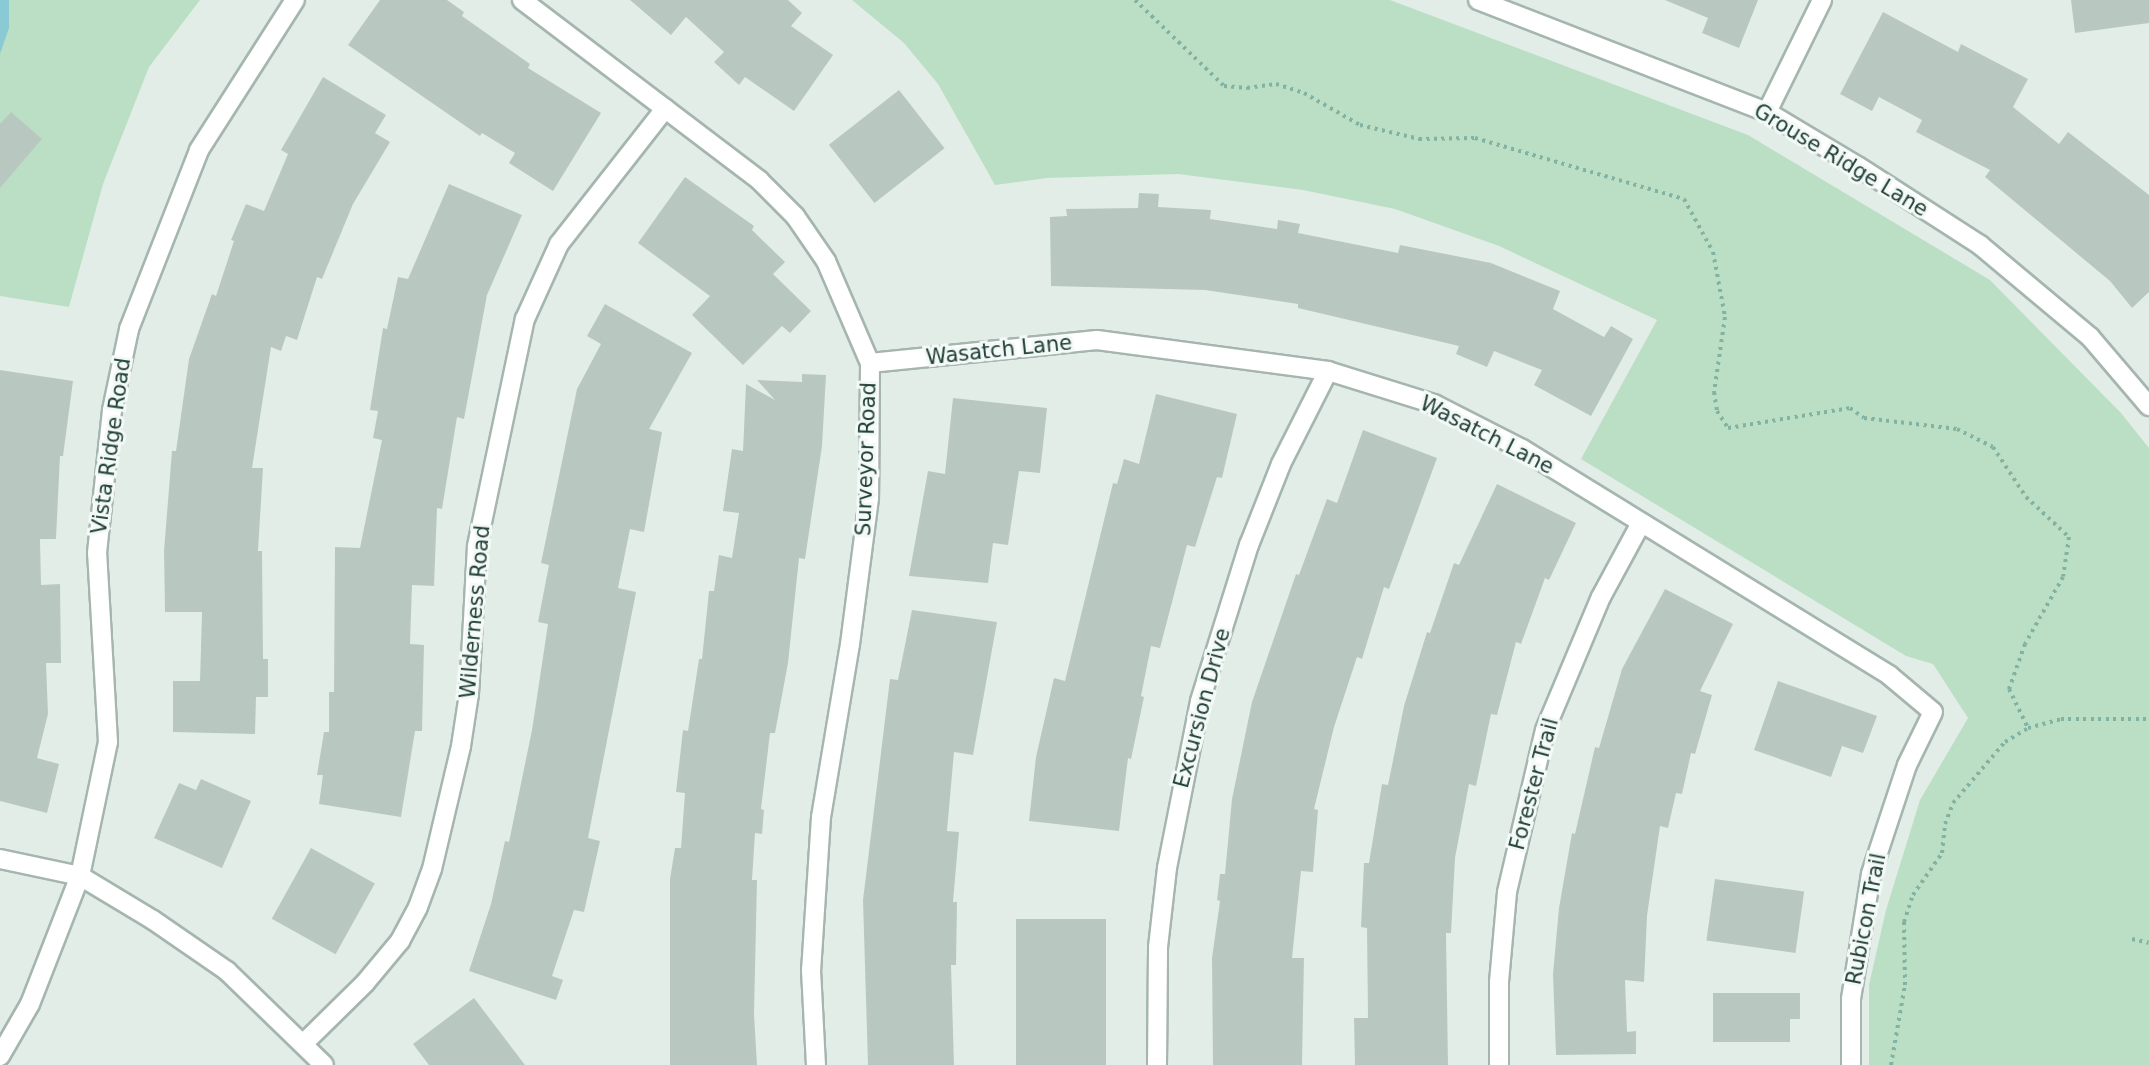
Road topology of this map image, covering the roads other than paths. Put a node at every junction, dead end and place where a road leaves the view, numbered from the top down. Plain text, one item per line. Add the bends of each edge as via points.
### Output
1 (295, 0) edge
2 (522, 0) edge
3 (1478, 0) edge
4 (1822, 0) edge
5 (665, 109) junction
6 (1767, 112) junction
7 (870, 363) junction
8 (1328, 371) junction
9 (2149, 406) edge
10 (1641, 523) junction
11 (1933, 712) joint
12 (0, 859) edge
13 (80, 876) junction
14 (304, 1043) junction
15 (0, 1056) edge
16 (324, 1065) edge
17 (816, 1065) edge
18 (1157, 1065) edge
19 (1499, 1065) edge
20 (1851, 1065) edge

1 - 13 street, Vista Ridge Road via 199,150 129,329 112,410 96,553 108,742
2 - 5 street, Surveyor Road
3 - 6 street, Grouse Ridge Lane
4 - 6 street
5 - 7 street, Surveyor Road via 759,180 795,216 826,261
5 - 14 street, Wilderness Road via 559,244 525,319 477,546 469,694 460,746 432,869 418,907 400,941 365,983
6 - 9 street, Grouse Ridge Lane via 1980,245 2090,337
7 - 8 street, Wasatch Lane via 1097,340
7 - 17 street, Surveyor Road via 869,498 821,817 811,970
8 - 10 street, Wasatch Lane via 1434,404 1522,449
8 - 18 street, Excursion Drive via 1281,464 1249,545 1200,701 1167,868 1158,947
10 - 11 street, Wasatch Lane via 1889,675
10 - 19 street, Forester Trail via 1601,597 1545,730 1508,892 1499,982
11 - 20 street, Rubicon Trail via 1907,765 1871,874 1851,999
12 - 13 street
13 - 14 street via 227,971
13 - 15 street, Vista Ridge Road via 30,1004
14 - 16 street

